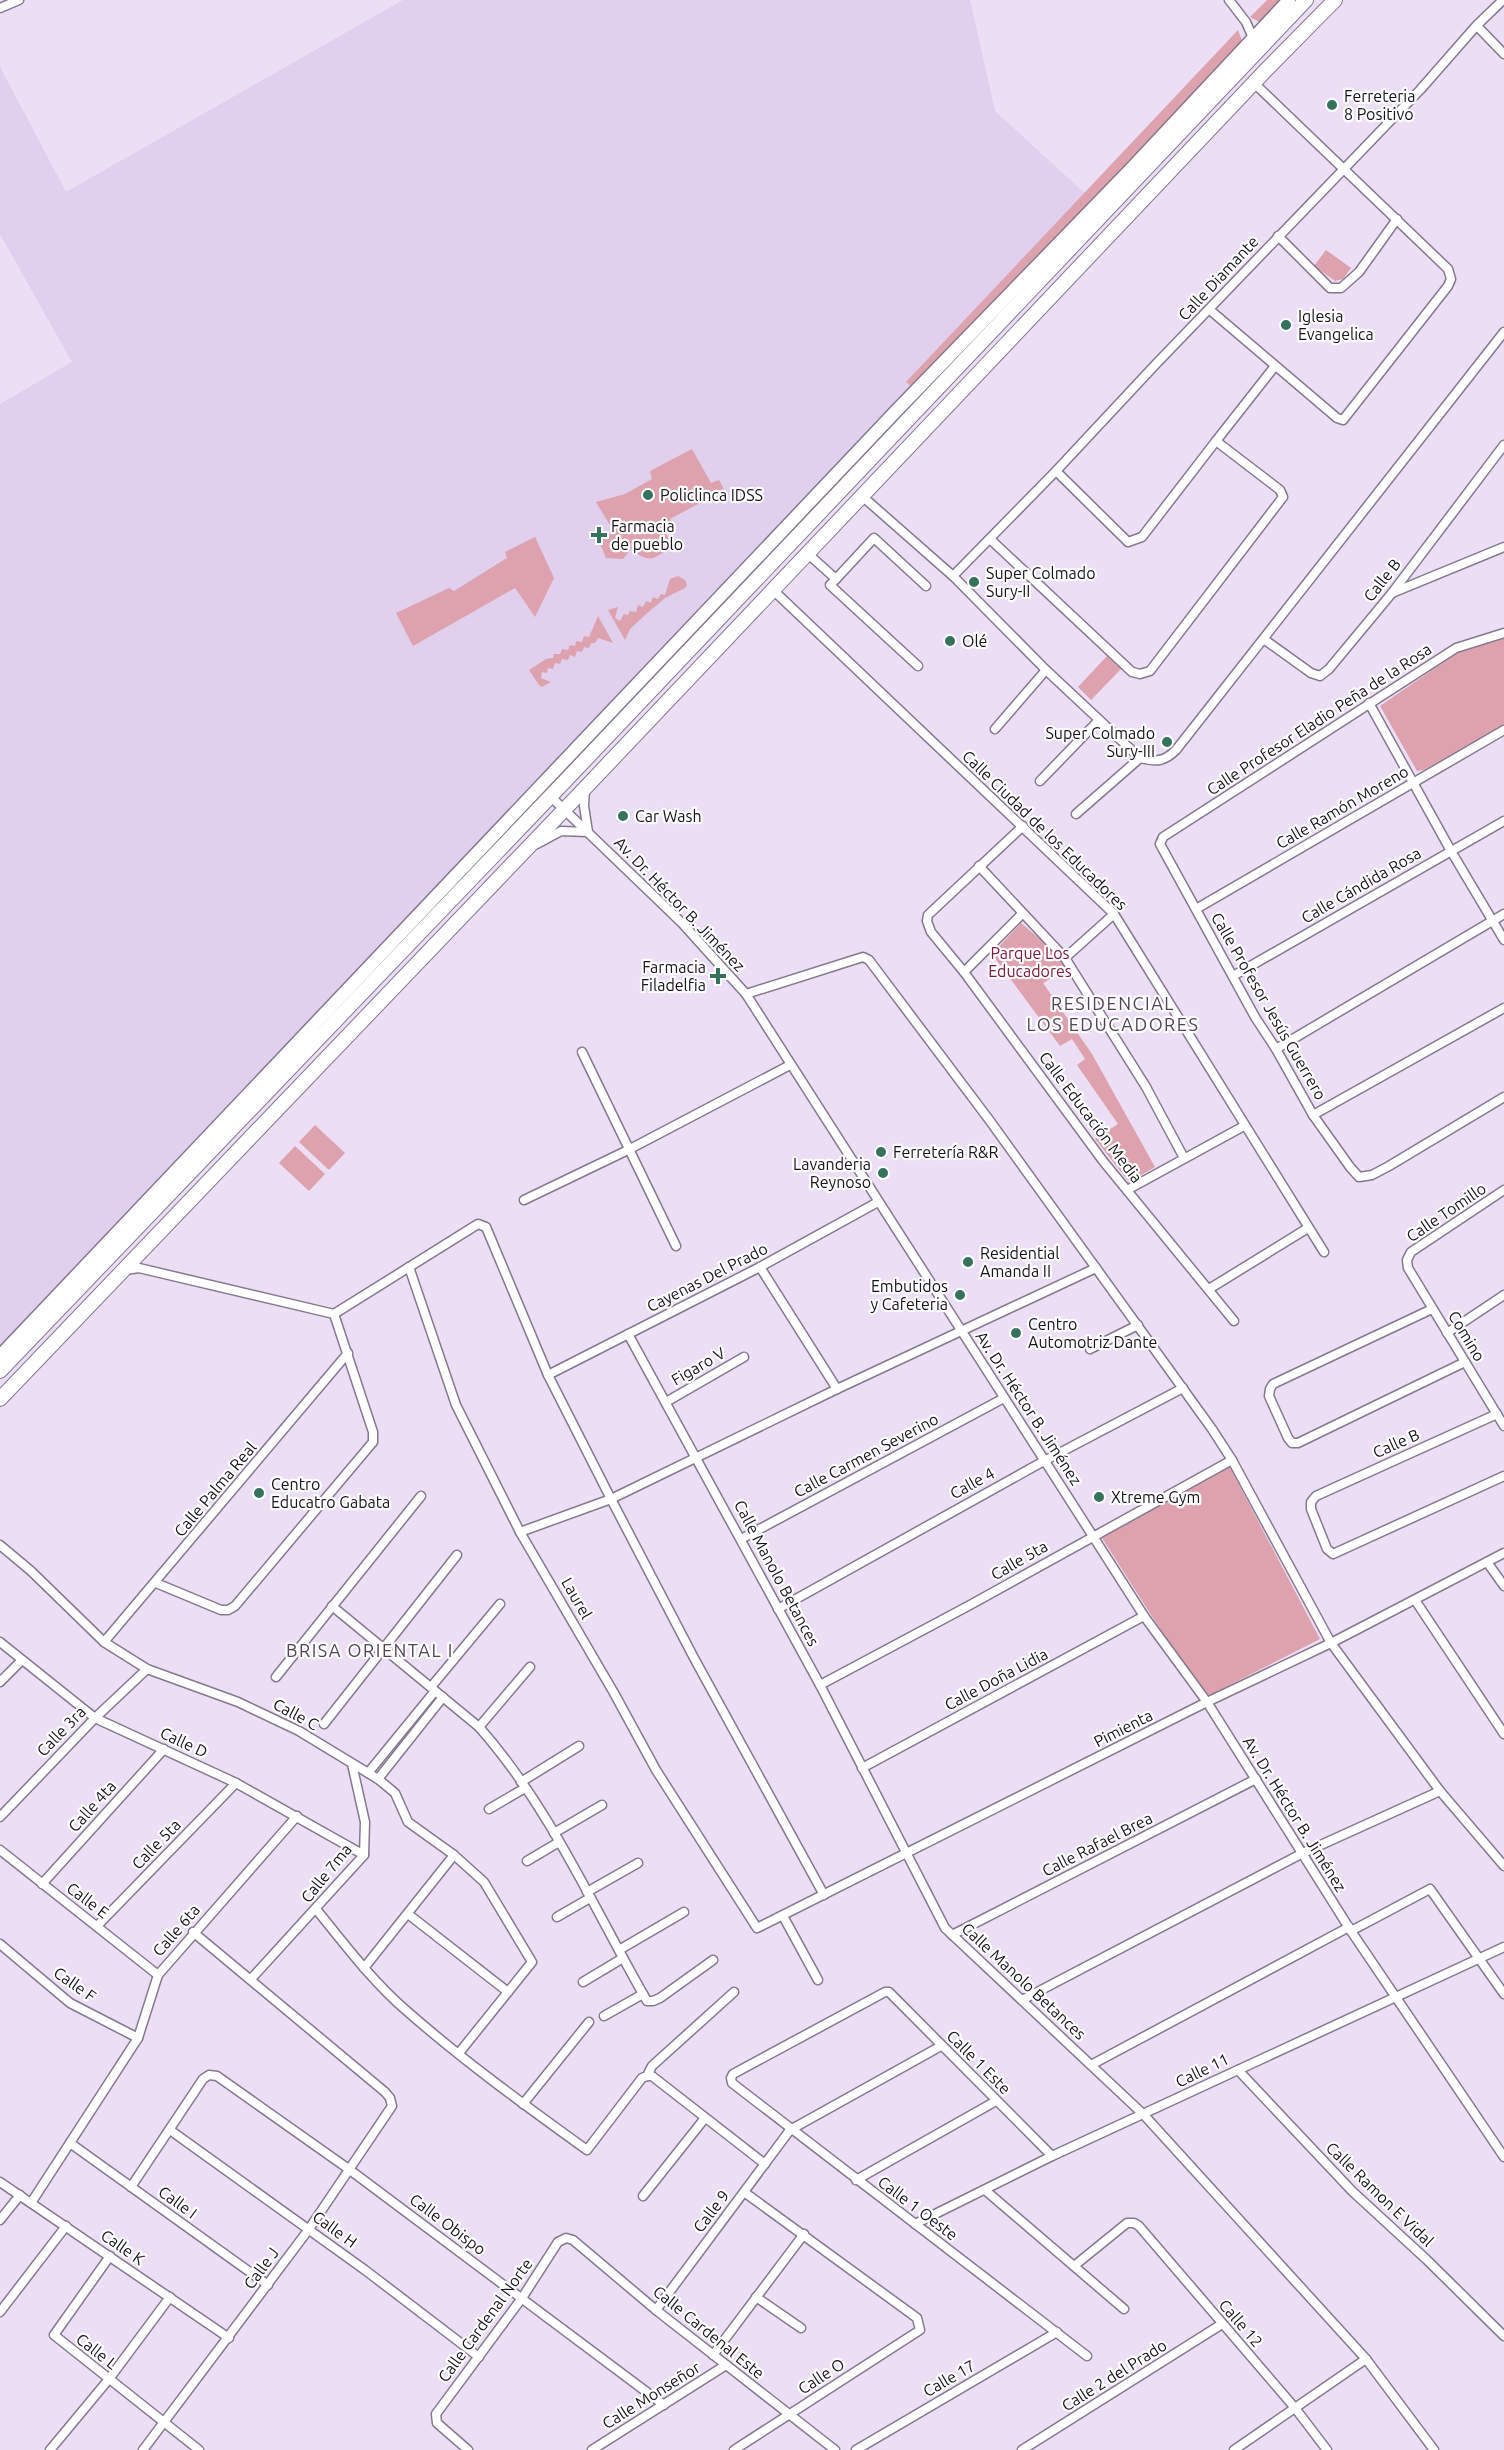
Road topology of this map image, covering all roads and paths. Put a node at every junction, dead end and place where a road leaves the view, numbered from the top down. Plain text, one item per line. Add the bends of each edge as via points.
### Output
1 (19, 0) edge
2 (1228, 0) edge
3 (1289, 0) edge
4 (1306, 0) edge
5 (1335, 0) edge
6 (1503, 0) edge
7 (0, 8) edge
8 (1477, 26) junction
9 (1253, 38) junction
10 (1504, 54) edge
11 (1254, 83) junction
12 (1343, 168) junction
13 (1397, 219) junction
14 (1278, 236) junction
15 (1210, 310) junction
16 (1504, 332) edge
17 (1275, 366) junction
18 (1216, 441) junction
19 (1504, 445) edge
20 (1056, 471) junction
21 (862, 496) junction
22 (990, 539) junction
23 (1504, 547) edge
24 (807, 553) junction
25 (953, 576) junction
26 (836, 579) junction
27 (926, 586) dead end
28 (773, 590) junction
29 (1392, 593) junction
30 (1504, 633) edge
31 (1265, 639) junction
32 (918, 666) dead end
33 (1046, 670) junction
34 (1369, 703) junction
35 (1099, 720) junction
36 (995, 729) dead end
37 (1504, 730) edge
38 (1140, 758) junction
39 (1040, 781) dead end
40 (1414, 782) junction
41 (587, 786) junction
42 (550, 796) junction
43 (564, 810) junction
44 (1076, 814) dead end
45 (1504, 821) edge
46 (1023, 826) junction
47 (588, 832) junction
48 (1160, 844) joint
49 (1451, 851) junction
50 (521, 854) junction
51 (979, 866) junction
52 (1196, 909) junction
53 (1022, 914) junction
54 (1114, 914) junction
55 (1504, 914) edge
56 (1492, 921) junction
57 (1504, 940) edge
58 (1065, 958) junction
59 (964, 972) junction
60 (1233, 976) junction
61 (746, 994) junction
62 (1504, 1008) edge
63 (1276, 1049) junction
64 (582, 1052) dead end
65 (790, 1065) junction
66 (1504, 1096) edge
67 (1313, 1115) junction
68 (1244, 1126) junction
69 (628, 1150) junction
70 (1184, 1158) junction
71 (1127, 1190) junction
72 (1504, 1190) edge
73 (524, 1200) dead end
74 (878, 1202) junction
75 (1308, 1228) junction
76 (676, 1246) dead end
77 (1324, 1252) dead end
78 (1407, 1260) joint
79 (409, 1267) junction
80 (760, 1267) junction
81 (1096, 1268) junction
82 (123, 1270) junction
83 (1209, 1289) junction
84 (1504, 1295) edge
85 (1432, 1309) junction
86 (334, 1314) junction
87 (1234, 1321) dead end
88 (1138, 1325) junction
89 (962, 1331) junction
90 (1447, 1333) junction
91 (628, 1334) junction
92 (1090, 1349) dead end
93 (348, 1353) junction
94 (0, 1356) edge
95 (744, 1357) dead end
96 (1465, 1362) junction
97 (0, 1371) edge
98 (548, 1375) junction
99 (1183, 1388) junction
100 (837, 1389) junction
101 (1004, 1398) junction
102 (0, 1399) edge
103 (666, 1401) junction
104 (1497, 1414) junction
105 (1504, 1426) edge
106 (697, 1458) junction
107 (1232, 1460) junction
108 (1044, 1461) junction
109 (1504, 1476) edge
110 (421, 1496) dead end
111 (611, 1499) junction
112 (520, 1532) junction
113 (1093, 1536) junction
114 (741, 1539) junction
115 (0, 1545) edge
116 (1504, 1553) edge
117 (457, 1555) dead end
118 (1487, 1562) junction
119 (156, 1583) junction
120 (1504, 1586) edge
121 (1415, 1600) junction
122 (501, 1604) dead end
123 (332, 1606) junction
124 (778, 1609) junction
125 (1144, 1616) junction
126 (0, 1642) edge
127 (104, 1642) junction
128 (1331, 1643) junction
129 (383, 1649) junction
130 (22, 1660) junction
131 (530, 1667) dead end
132 (147, 1669) junction
133 (276, 1677) dead end
134 (0, 1682) edge
135 (820, 1685) junction
136 (436, 1692) junction
137 (1207, 1702) junction
138 (95, 1718) junction
139 (324, 1724) dead end
140 (479, 1727) junction
141 (1504, 1734) edge
142 (579, 1746) dead end
143 (164, 1749) junction
144 (352, 1764) junction
145 (862, 1768) junction
146 (368, 1773) junction
147 (378, 1779) junction
148 (1256, 1779) junction
149 (236, 1783) junction
150 (523, 1785) junction
151 (1440, 1791) junction
152 (602, 1805) dead end
153 (489, 1809) dead end
154 (297, 1816) junction
155 (0, 1817) edge
156 (557, 1837) junction
157 (0, 1850) edge
158 (1303, 1853) junction
159 (906, 1854) junction
160 (364, 1855) junction
161 (454, 1855) junction
162 (526, 1861) dead end
163 (638, 1863) dead end
164 (1504, 1866) edge
165 (42, 1884) junction
166 (588, 1895) junction
167 (824, 1895) junction
168 (316, 1909) junction
169 (684, 1912) dead end
170 (408, 1914) junction
171 (783, 1916) junction
172 (557, 1917) dead end
173 (98, 1925) junction
174 (755, 1926) joint
175 (1350, 1929) junction
176 (193, 1932) junction
177 (952, 1935) junction
178 (0, 1944) edge
179 (1504, 1947) edge
180 (621, 1954) junction
181 (1478, 1958) junction
182 (713, 1960) dead end
183 (364, 1968) junction
184 (158, 1975) junction
185 (250, 1979) junction
186 (818, 1980) dead end
187 (583, 1982) dead end
188 (508, 1992) junction
189 (734, 1992) dead end
190 (643, 1994) junction
191 (1504, 1994) edge
192 (1396, 1996) junction
193 (1022, 2000) junction
194 (604, 2016) dead end
195 (589, 2022) dead end
196 (138, 2038) junction
197 (940, 2046) junction
198 (459, 2053) junction
199 (1091, 2065) junction
200 (1238, 2070) junction
201 (647, 2076) junction
202 (732, 2083) joint
203 (996, 2101) junction
204 (523, 2104) junction
205 (1144, 2115) junction
206 (705, 2118) junction
207 (170, 2130) junction
208 (790, 2130) junction
209 (70, 2143) junction
210 (1052, 2156) junction
211 (1504, 2157) edge
212 (765, 2164) junction
213 (350, 2170) junction
214 (856, 2180) junction
215 (0, 2182) edge
216 (131, 2187) junction
217 (985, 2190) junction
218 (744, 2192) junction
219 (20, 2195) junction
220 (643, 2196) dead end
221 (31, 2203) junction
222 (0, 2220) edge
223 (915, 2224) junction
224 (66, 2226) junction
225 (309, 2229) junction
226 (804, 2234) junction
227 (566, 2238) joint
228 (110, 2256) junction
229 (1074, 2266) junction
230 (267, 2285) junction
231 (170, 2297) junction
232 (756, 2297) junction
233 (522, 2298) junction
234 (1125, 2309) dead end
235 (657, 2310) junction
236 (0, 2312) edge
237 (1222, 2324) junction
238 (801, 2328) dead end
239 (1057, 2332) junction
240 (1504, 2336) edge
241 (229, 2338) junction
242 (713, 2355) junction
243 (479, 2356) junction
244 (1088, 2356) dead end
245 (1366, 2359) junction
246 (726, 2365) junction
247 (109, 2379) junction
248 (664, 2405) junction
249 (1295, 2408) junction
250 (789, 2415) junction
251 (165, 2422) junction
252 (51, 2450) edge
253 (143, 2450) edge
254 (199, 2450) edge
255 (468, 2450) edge
256 (592, 2450) edge
257 (734, 2450) edge
258 (835, 2450) edge
259 (856, 2450) edge
260 (1022, 2450) edge
261 (1234, 2450) edge
262 (1327, 2450) edge
263 (1434, 2450) edge

1 - 7 street
2 - 9 street
3 - 9 street
4 - 42 main road
5 - 11 main road
6 - 8 street, Calle Diamante
8 - 10 street
8 - 12 street, Calle Diamante
9 - 94 street
11 - 12 street
11 - 21 main road
12 - 13 street
12 - 14 street, Calle Diamante
13 - 14 street via 1359,272 1341,288 1330,288
13 - 17 street via 1448,269 1451,279 1349,414 1343,420 1337,418
14 - 15 street, Calle Diamante
15 - 17 street
15 - 20 street, Calle Diamante
16 - 31 street
17 - 18 street
18 - 20 street via 1135,541 1128,542
18 - 22 street via 1283,496 1150,671 1132,672
19 - 29 street, Calle B
20 - 22 street, Calle Diamante
21 - 24 main road
21 - 25 street
22 - 25 street, Calle Diamante
23 - 29 street
24 - 26 street
24 - 28 main road
25 - 33 street
26 - 27 street via 874,538
26 - 32 street via 831,585
28 - 41 main road
28 - 46 street, Calle Ciudad de los Educadores
29 - 31 street, Calle B via 1320,676
30 - 34 street, Calle Profesor Eladio Peña de la Rosa via 1456,648
31 - 38 street via 1168,758 1156,762
33 - 35 street
33 - 36 street
34 - 40 street
34 - 48 street, Calle Profesor Eladio Peña de la Rosa via 1163,837
35 - 38 street
35 - 39 street
37 - 40 street, Calle Ramón Moreno
38 - 44 street
40 - 49 street
40 - 52 street, Calle Ramón Moreno
41 - 43 main road
41 - 47 street via 584,806
42 - 43 street, Av. Dr. Héctor B. Jiménez
42 - 97 main road
43 - 47 street, Av. Dr. Héctor B. Jiménez
43 - 50 main road
45 - 49 street, Calle Cándida Rosa
46 - 51 street, Calle Educación Media
46 - 54 street, Calle Ciudad de los Educadores
47 - 50 street via 561,831
47 - 61 street, Av. Dr. Héctor B. Jiménez via 682,923
48 - 52 street, Calle Profesor Jesús Guerrero
49 - 56 street
49 - 60 street, Calle Cándida Rosa
50 - 82 main road
51 - 53 street
51 - 59 street, Calle Educación Media via 928,915 927,921 931,932
52 - 60 street, Calle Profesor Jesús Guerrero
53 - 58 street
53 - 59 street
54 - 58 street
54 - 68 street, Calle Ciudad de los Educadores
55 - 56 street
56 - 57 street
56 - 63 street
58 - 70 street via 1146,1087
59 - 71 street, Calle Educación Media
60 - 63 street, Calle Profesor Jesús Guerrero
61 - 65 street, Av. Dr. Héctor B. Jiménez
61 - 81 street via 866,958
62 - 67 street
63 - 67 street, Calle Profesor Jesús Guerrero
64 - 69 street
65 - 69 street
65 - 74 street, Av. Dr. Héctor B. Jiménez
66 - 67 street, Calle Profesor Jesús Guerrero via 1389,1166 1359,1177
68 - 70 street
68 - 75 street, Calle Ciudad de los Educadores
69 - 73 street
69 - 76 street
70 - 71 street
71 - 83 street, Calle Educación Media
72 - 78 street, Calle Tomillo via 1411,1252
74 - 80 street, Cayenas Del Prado
74 - 89 street, Av. Dr. Héctor B. Jiménez
75 - 77 street, Calle Ciudad de los Educadores
75 - 83 street
78 - 85 street, Comino
79 - 86 street
79 - 98 street via 478,1224 486,1227
79 - 112 street, Laurel via 456,1405
80 - 91 street, Cayenas Del Prado
80 - 100 street
81 - 88 street
81 - 89 street
82 - 86 street via 139,1268
82 - 102 main road
83 - 87 street, Calle Educación Media
84 - 90 street
85 - 90 street, Comino
85 - 96 street via 1273,1384 1269,1396 1288,1438 1298,1443
86 - 93 street
88 - 92 street
88 - 99 street
89 - 100 street
89 - 101 street, Av. Dr. Héctor B. Jiménez
90 - 96 street, Comino
91 - 98 street, Cayenas Del Prado
91 - 103 street, Calle Manolo Betances
93 - 119 street, Calle Palma Real
93 - 119 street via 373,1442 235,1606 221,1610
95 - 103 street, Figaro V
96 - 104 street, Comino
98 - 111 street
99 - 107 street
99 - 108 street, Calle 4
100 - 106 street
101 - 108 street, Av. Dr. Héctor B. Jiménez
101 - 114 street, Calle Carmen Severino
103 - 106 street, Calle Manolo Betances
104 - 105 street, Comino
104 - 109 street, Calle B via 1316,1496 1311,1509 1327,1550 1333,1554
106 - 111 street
106 - 114 street, Calle Manolo Betances
107 - 113 street, Calle 5ta
107 - 128 street
108 - 113 street, Av. Dr. Héctor B. Jiménez
108 - 124 street, Calle 4
110 - 123 street
111 - 112 street
111 - 167 street
112 - 174 street, Laurel via 656,1770
113 - 125 street, Av. Dr. Héctor B. Jiménez
113 - 135 street, Calle 5ta
114 - 124 street, Calle Manolo Betances
115 - 127 street, Calle C
116 - 118 street, Pimienta
117 - 129 street
118 - 120 street
118 - 121 street, Pimienta
119 - 127 street, Calle Palma Real
121 - 128 street, Pimienta
121 - 141 street
122 - 136 street
123 - 129 street
123 - 133 street
124 - 135 street, Calle Manolo Betances
125 - 137 street, Av. Dr. Héctor B. Jiménez
125 - 145 street, Calle Doña Lidia
126 - 130 street, Calle D
127 - 132 street, Calle C
128 - 137 street, Pimienta
128 - 151 street
129 - 136 street
129 - 139 street
130 - 134 street
130 - 138 street, Calle D
131 - 140 street
132 - 138 street, Calle 3ra
132 - 144 street, Calle C via 238,1702 299,1731
135 - 145 street, Calle Manolo Betances
136 - 140 street
136 - 146 street
136 - 147 street
137 - 148 street, Av. Dr. Héctor B. Jiménez
137 - 159 street, Pimienta
138 - 143 street, Calle D
138 - 155 street, Calle 3ra
140 - 150 street
142 - 150 street
143 - 149 street, Calle D
143 - 165 street, Calle 4ta
144 - 146 street, Calle C
144 - 160 street, Calle 7ma via 365,1822
145 - 159 street, Calle Manolo Betances
146 - 147 street, Calle C
147 - 161 street, Calle C via 395,1793 408,1822
148 - 158 street, Av. Dr. Héctor B. Jiménez
148 - 177 street, Calle Rafael Brea
149 - 154 street, Calle D
149 - 173 street, Calle 5ta
150 - 153 street
150 - 156 street
151 - 158 street
151 - 164 street
152 - 156 street
154 - 160 street, Calle D
154 - 176 street, Calle 6ta
156 - 162 street
156 - 166 street
157 - 165 street, Calle E
158 - 175 street, Av. Dr. Héctor B. Jiménez
158 - 193 street
159 - 167 street, Pimienta
159 - 177 street, Calle Manolo Betances via 940,1920
160 - 168 street, Calle 7ma
161 - 170 street
161 - 188 street, Calle C via 484,1882 532,1962
163 - 166 street
165 - 173 street, Calle E
166 - 172 street
166 - 180 street
167 - 171 street, Pimienta
168 - 183 street
168 - 185 street, Calle 7ma
169 - 180 street
170 - 183 street
170 - 188 street
171 - 174 street, Pimienta via 760,1928
171 - 186 street
173 - 184 street, Calle E
175 - 181 street via 1430,1889
175 - 192 street, Av. Dr. Héctor B. Jiménez
175 - 199 street
176 - 184 street, Calle 6ta
176 - 185 street
177 - 193 street, Calle Manolo Betances
178 - 196 street, Calle F via 70,2002
179 - 181 street, Calle 11
180 - 187 street
180 - 190 street
181 - 191 street
181 - 192 street, Calle 11
182 - 190 street via 660,1998 647,2001
183 - 198 street via 407,2012
184 - 196 street, Calle 6ta
185 - 213 street, Calle J via 390,2098 392,2106
188 - 198 street
189 - 201 street via 665,2053
190 - 194 street
192 - 200 street, Calle 11
192 - 211 street, Av. Dr. Héctor B. Jiménez
193 - 199 street, Calle Manolo Betances
195 - 204 street
196 - 209 street, Calle 6ta
197 - 202 street, Calle 1 Este via 892,1993 885,1992 734,2073
197 - 203 street, Calle 1 Este
197 - 208 street
198 - 204 street
199 - 205 street, Calle Manolo Betances
200 - 205 street, Calle 11
200 - 240 street, Calle Ramon E Vidal via 1352,2192
201 - 204 street via 587,2151
201 - 206 street
202 - 208 street, Calle 1 Oeste
203 - 210 street, Calle 1 Este
203 - 214 street
205 - 210 street, Calle 11
205 - 245 street, Calle Manolo Betances
206 - 212 street
206 - 220 street
207 - 213 street, Calle Obispo via 203,2079 217,2076
207 - 216 street
207 - 225 street, Calle H
208 - 212 street, Calle 9
208 - 214 street, Calle 1 Oeste
209 - 216 street, Calle I
209 - 221 street, Calle 6ta
210 - 217 street, Calle 11
212 - 218 street, Calle 9
213 - 225 street, Calle J
213 - 233 street, Calle Obispo
214 - 223 street, Calle 1 Oeste
215 - 219 street, Calle K
216 - 230 street, Calle I
217 - 223 street, Calle 11
217 - 229 street
218 - 226 street
218 - 235 street, Calle 9
219 - 221 street, Calle K
219 - 222 street
221 - 224 street, Calle K
223 - 239 street, Calle 1 Oeste
224 - 228 street, Calle K
224 - 236 street
225 - 230 street, Calle J
225 - 243 street, Calle H
226 - 232 street
226 - 250 street, Calle O via 917,2318 920,2330
227 - 233 street, Calle Cardenal Norte via 558,2242
227 - 235 street, Calle Cardenal Este
228 - 231 street, Calle K
228 - 247 street, Calle L via 54,2335
229 - 234 street
229 - 237 street, Calle 12 via 1127,2223 1134,2223
230 - 241 street, Calle J
231 - 241 street, Calle K
231 - 247 street
232 - 238 street
232 - 242 street
233 - 243 street, Calle Cardenal Norte
233 - 248 street, Calle Obispo
235 - 242 street, Calle Cardenal Este
237 - 249 street, Calle 12
237 - 260 street, Calle 2 del Prado
239 - 244 street, Calle 1 Oeste
239 - 259 street, Calle 17
241 - 251 street, Calle J
242 - 246 street, Calle Cardenal Este
243 - 255 street, Calle Cardenal Norte via 436,2414 437,2423
245 - 249 street
245 - 263 street, Calle Manolo Betances
246 - 248 street, Calle Monseñor
246 - 250 street, Calle Cardenal Este
247 - 251 street, Calle L
247 - 252 street
248 - 256 street, Calle Monseñor
249 - 261 street
249 - 262 street, Calle 12
250 - 257 street, Calle O
250 - 258 street, Calle Cardenal Este
251 - 253 street, Calle J
251 - 254 street, Calle L

